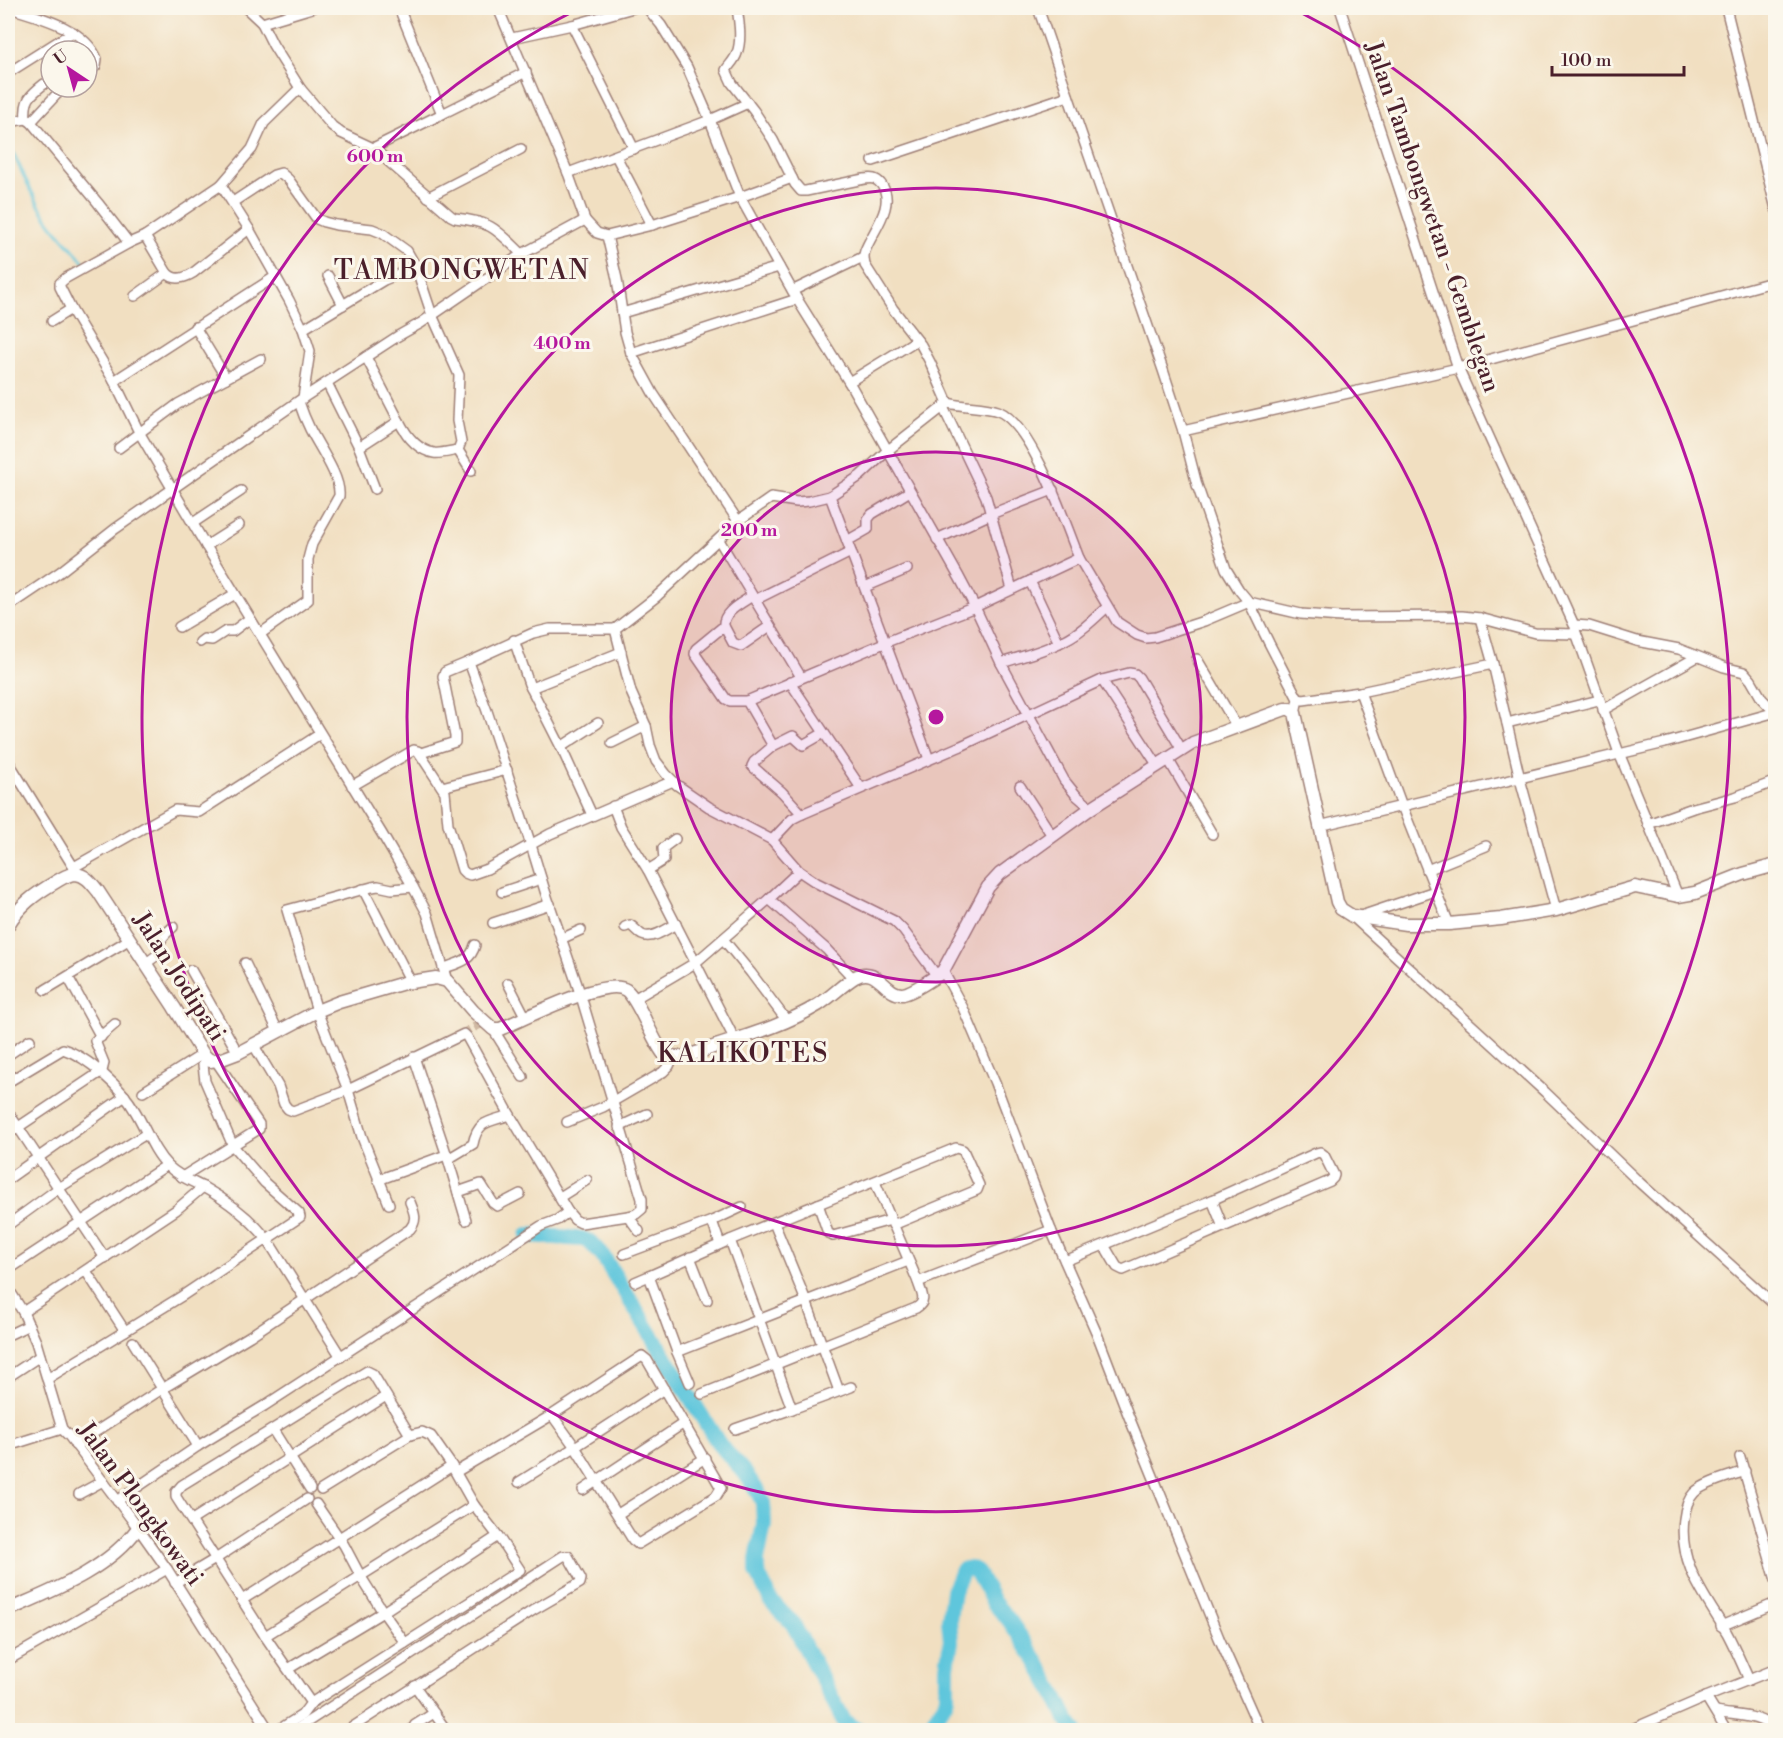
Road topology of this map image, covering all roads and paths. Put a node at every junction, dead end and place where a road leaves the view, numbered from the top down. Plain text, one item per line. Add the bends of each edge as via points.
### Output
1 (10, 8) edge
2 (246, 8) edge
3 (312, 8) edge
4 (399, 8) edge
5 (498, 8) edge
6 (633, 8) edge
7 (647, 8) edge
8 (737, 8) edge
9 (1038, 8) edge
10 (1340, 8) edge
11 (1726, 8) edge
12 (262, 23) junction
13 (572, 25) junction
14 (73, 32) junction
15 (512, 38) junction
16 (83, 39) edge
17 (526, 72) junction
18 (8, 73) edge
19 (39, 88) edge
20 (300, 88) junction
21 (1068, 96) junction
22 (51, 99) edge
23 (748, 103) junction
24 (442, 114) junction
25 (28, 120) junction
26 (710, 120) junction
27 (8, 122) edge
28 (373, 148) junction
29 (521, 149) dead end
30 (634, 149) junction
31 (616, 156) junction
32 (873, 161) dead end
33 (568, 173) junction
34 (792, 178) junction
35 (221, 185) junction
36 (428, 197) junction
37 (740, 197) junction
38 (233, 202) junction
39 (1776, 209) edge
40 (585, 220) junction
41 (652, 225) junction
42 (249, 229) junction
43 (145, 236) junction
44 (607, 236) junction
45 (129, 243) junction
46 (522, 254) junction
47 (863, 257) junction
48 (416, 267) junction
49 (779, 267) junction
50 (167, 273) junction
51 (276, 276) junction
52 (328, 276) dead end
53 (1776, 281) edge
54 (795, 294) junction
55 (135, 296) dead end
56 (343, 305) junction
57 (71, 309) junction
58 (622, 314) junction
59 (432, 315) junction
60 (52, 321) dead end
61 (195, 327) junction
62 (303, 329) junction
63 (917, 340) junction
64 (632, 353) junction
65 (366, 357) junction
66 (261, 359) dead end
67 (1458, 368) junction
68 (226, 378) junction
69 (114, 381) junction
70 (849, 382) junction
71 (327, 383) junction
72 (301, 400) junction
73 (946, 405) junction
74 (399, 421) junction
75 (1183, 431) junction
76 (139, 432) junction
77 (358, 447) junction
78 (119, 448) dead end
79 (458, 450) junction
80 (887, 451) junction
81 (471, 471) dead end
82 (173, 489) junction
83 (375, 489) dead end
84 (1053, 490) junction
85 (241, 491) dead end
86 (910, 491) junction
87 (830, 496) junction
88 (991, 514) junction
89 (738, 520) junction
90 (193, 523) junction
91 (240, 525) dead end
92 (937, 539) junction
93 (719, 540) junction
94 (847, 541) junction
95 (206, 546) junction
96 (851, 552) junction
97 (1079, 558) junction
98 (907, 569) dead end
99 (1030, 581) junction
100 (865, 587) junction
101 (1012, 589) junction
102 (235, 594) junction
103 (754, 598) junction
104 (1249, 602) junction
105 (8, 607) edge
106 (975, 607) junction
107 (1107, 607) junction
108 (1480, 618) junction
109 (249, 619) junction
110 (724, 626) junction
111 (770, 626) junction
112 (179, 627) dead end
113 (615, 629) junction
114 (1575, 630) junction
115 (260, 634) junction
116 (514, 640) junction
117 (200, 642) dead end
118 (884, 642) junction
119 (1059, 643) junction
120 (621, 652) junction
121 (1697, 657) junction
122 (1197, 659) dead end
123 (469, 662) junction
124 (1002, 663) junction
125 (1493, 664) junction
126 (801, 677) junction
127 (1102, 680) junction
128 (790, 682) junction
129 (531, 688) junction
130 (1360, 692) junction
131 (1298, 699) junction
132 (1599, 700) junction
133 (747, 701) junction
134 (1603, 710) junction
135 (1776, 710) edge
136 (1295, 713) junction
137 (1029, 715) junction
138 (598, 723) dead end
139 (1507, 723) junction
140 (646, 726) junction
141 (1237, 727) junction
142 (824, 733) junction
143 (320, 734) junction
144 (612, 743) dead end
145 (773, 746) junction
146 (561, 747) junction
147 (1182, 750) junction
148 (421, 753) junction
149 (1619, 753) junction
150 (929, 759) junction
151 (8, 761) edge
152 (1163, 762) junction
153 (507, 770) junction
154 (1520, 778) junction
155 (673, 781) junction
156 (1775, 783) edge
157 (352, 786) junction
158 (1020, 786) dead end
159 (442, 787) junction
160 (861, 788) junction
161 (613, 806) junction
162 (1402, 806) junction
163 (1091, 808) junction
164 (802, 814) junction
165 (592, 815) junction
166 (1648, 824) junction
167 (1319, 826) junction
168 (1212, 834) dead end
169 (1053, 837) junction
170 (675, 839) dead end
171 (772, 840) junction
172 (531, 844) junction
173 (1486, 846) dead end
174 (1776, 865) edge
175 (76, 870) junction
176 (648, 870) junction
177 (1427, 870) junction
178 (799, 871) junction
179 (541, 879) junction
180 (413, 887) junction
181 (363, 890) junction
182 (1435, 891) junction
183 (502, 892) dead end
184 (1678, 896) junction
185 (769, 899) junction
186 (550, 904) junction
187 (1556, 910) junction
188 (1355, 916) junction
189 (493, 923) dead end
190 (676, 924) junction
191 (1449, 924) junction
192 (8, 925) edge
193 (172, 927) dead end
194 (626, 927) dead end
195 (581, 930) dead end
196 (130, 939) junction
197 (561, 939) junction
198 (723, 939) junction
199 (475, 945) dead end
200 (245, 963) dead end
201 (694, 963) junction
202 (145, 964) junction
203 (444, 968) junction
204 (191, 970) dead end
205 (940, 973) junction
206 (68, 977) junction
207 (853, 978) junction
208 (447, 981) junction
209 (411, 982) junction
210 (508, 983) dead end
211 (45, 990) dead end
212 (580, 993) junction
213 (634, 999) junction
214 (317, 1011) junction
215 (526, 1018) junction
216 (787, 1021) junction
217 (116, 1024) dead end
218 (493, 1029) junction
219 (278, 1031) junction
220 (101, 1036) junction
221 (30, 1040) dead end
222 (735, 1040) junction
223 (254, 1044) junction
224 (238, 1053) junction
225 (8, 1054) edge
226 (414, 1057) junction
227 (673, 1057) junction
228 (208, 1058) junction
229 (102, 1070) junction
230 (523, 1077) dead end
231 (8, 1082) edge
232 (348, 1090) junction
233 (143, 1092) dead end
234 (125, 1096) junction
235 (612, 1102) junction
236 (8, 1113) edge
237 (647, 1114) dead end
238 (510, 1115) junction
239 (567, 1122) dead end
240 (18, 1127) junction
241 (619, 1127) junction
242 (8, 1134) edge
243 (146, 1134) junction
244 (233, 1146) junction
245 (447, 1157) junction
246 (39, 1158) junction
247 (167, 1165) junction
248 (182, 1177) junction
249 (8, 1179) edge
250 (378, 1180) junction
251 (587, 1180) dead end
252 (875, 1182) junction
253 (203, 1187) junction
254 (59, 1188) junction
255 (458, 1192) junction
256 (520, 1194) dead end
257 (560, 1197) junction
258 (1212, 1200) junction
259 (410, 1202) dead end
260 (389, 1204) dead end
261 (818, 1204) junction
262 (742, 1207) dead end
263 (568, 1212) junction
264 (628, 1216) junction
265 (81, 1220) junction
266 (466, 1220) dead end
267 (712, 1221) junction
268 (892, 1222) junction
269 (774, 1223) junction
270 (8, 1226) edge
271 (1223, 1227) junction
272 (1051, 1230) junction
273 (639, 1231) dead end
274 (267, 1239) junction
275 (730, 1240) junction
276 (720, 1244) junction
277 (1104, 1245) junction
278 (624, 1254) dead end
279 (690, 1257) junction
280 (105, 1258) junction
281 (908, 1261) junction
282 (1065, 1261) junction
283 (8, 1270) edge
284 (86, 1271) junction
285 (648, 1276) junction
286 (635, 1282) dead end
287 (918, 1282) junction
288 (8, 1288) edge
289 (305, 1300) junction
290 (707, 1300) dead end
291 (806, 1301) junction
292 (1776, 1306) edge
293 (23, 1312) junction
294 (759, 1319) junction
295 (29, 1325) junction
296 (125, 1331) junction
297 (8, 1335) edge
298 (133, 1342) dead end
299 (822, 1345) junction
300 (677, 1352) junction
301 (40, 1356) junction
302 (341, 1357) junction
303 (777, 1365) junction
304 (8, 1377) edge
305 (46, 1379) junction
306 (690, 1383) dead end
307 (851, 1387) dead end
308 (162, 1389) junction
309 (664, 1389) junction
310 (839, 1391) junction
311 (702, 1394) dead end
312 (386, 1396) junction
313 (792, 1409) junction
314 (552, 1415) junction
315 (684, 1423) junction
316 (735, 1429) dead end
317 (62, 1430) junction
318 (273, 1430) junction
319 (410, 1435) junction
320 (75, 1445) junction
321 (8, 1446) edge
322 (198, 1446) junction
323 (575, 1447) junction
324 (1740, 1457) dead end
325 (291, 1458) junction
326 (705, 1458) junction
327 (457, 1469) junction
328 (1745, 1471) junction
329 (103, 1481) junction
330 (596, 1481) junction
331 (519, 1482) dead end
332 (310, 1489) junction
333 (321, 1490) junction
334 (583, 1490) dead end
335 (79, 1494) dead end
336 (117, 1501) junction
337 (315, 1501) junction
338 (474, 1505) junction
339 (618, 1514) junction
340 (192, 1520) junction
341 (138, 1528) junction
342 (498, 1536) junction
343 (342, 1540) junction
344 (217, 1558) junction
345 (167, 1569) junction
346 (361, 1577) junction
347 (1776, 1580) edge
348 (175, 1583) junction
349 (242, 1600) junction
350 (1776, 1603) edge
351 (8, 1610) edge
352 (383, 1612) junction
353 (1721, 1626) junction
354 (265, 1636) junction
355 (405, 1642) junction
356 (8, 1660) edge
357 (288, 1669) junction
358 (1776, 1669) edge
359 (1749, 1680) junction
360 (415, 1686) junction
361 (1706, 1697) junction
362 (311, 1703) junction
363 (1716, 1712) junction
364 (434, 1713) junction
365 (353, 1729) edge
366 (269, 1731) edge
367 (278, 1731) edge
368 (295, 1731) edge
369 (416, 1731) edge
370 (446, 1731) edge
371 (1260, 1731) edge
372 (1630, 1731) edge
373 (1726, 1731) edge
374 (1775, 1731) edge

1 - 14 street
2 - 12 street
3 - 12 street
4 - 24 street
5 - 15 street
6 - 13 street
7 - 26 street via 687,67
8 - 23 street via 738,50 726,73
9 - 21 street
10 - 67 street, Jalan Tambongwetan - Gemblegan
11 - 39 street
12 - 20 street
13 - 15 street
13 - 30 street
14 - 16 street
14 - 18 street
15 - 17 street
17 - 24 street
17 - 33 street
19 - 25 street via 27,102
20 - 28 street via 341,134
20 - 35 street via 264,123 252,149
21 - 32 street
21 - 75 street
22 - 25 street
23 - 26 street
23 - 34 street
24 - 28 street
25 - 27 street
25 - 45 street
26 - 30 street
26 - 37 street
28 - 36 street
29 - 36 street
30 - 31 street
31 - 33 street
31 - 41 street
33 - 40 street
34 - 37 street
34 - 47 street via 798,188 806,191 864,179 880,182 886,195 884,211
35 - 38 street
35 - 43 street
36 - 46 street via 455,218 491,226
37 - 41 street
37 - 49 street
38 - 42 street
38 - 48 street via 281,173 317,219 382,232 407,252
40 - 44 street via 597,233
40 - 46 street
41 - 44 street
42 - 50 street via 188,276 176,278
42 - 51 street
43 - 45 street
43 - 50 street
44 - 58 street
45 - 57 street via 61,282
46 - 59 street
47 - 54 street
47 - 63 street via 893,309
48 - 56 street via 384,280
48 - 59 street
49 - 54 street
49 - 58 street
50 - 55 street
51 - 61 street
51 - 62 street
52 - 56 street
53 - 67 street
54 - 64 street
54 - 70 street
56 - 62 street
57 - 60 street
57 - 69 street
58 - 64 street
59 - 65 street
59 - 79 street via 459,375
61 - 68 street
61 - 69 street
62 - 72 street via 309,351
63 - 70 street
63 - 73 street
64 - 89 street via 653,393
65 - 71 street
65 - 74 street
66 - 68 street
67 - 75 street
67 - 114 street, Jalan Tambongwetan - Gemblegan
68 - 76 street via 178,404
69 - 76 street
70 - 80 street
71 - 72 street
71 - 77 street
72 - 82 street
72 - 115 street via 310,429 340,492 312,544 308,600
73 - 80 street
73 - 84 street via 997,411 1006,416 1024,437
73 - 88 street
74 - 77 street
74 - 79 street via 414,443 427,450
75 - 104 street via 1226,569
76 - 78 street
76 - 82 street
77 - 83 street
79 - 81 street
80 - 86 street
80 - 87 street
82 - 90 street
82 - 105 street
84 - 88 street
84 - 97 street
85 - 90 street
86 - 92 street
86 - 94 street via 872,514 868,530
87 - 89 street via 797,502 771,498
87 - 94 street
88 - 92 street
88 - 101 street
89 - 93 street
90 - 95 street
91 - 95 street
92 - 106 street
93 - 103 street
93 - 113 street
94 - 96 street
95 - 102 street
96 - 100 street
96 - 103 street
97 - 99 street
97 - 107 street
98 - 100 street
99 - 101 street
99 - 119 street
100 - 118 street
101 - 106 street
102 - 109 street
102 - 112 street
103 - 110 street via 726,615
103 - 111 street
104 - 107 street via 1164,635 1146,638 1125,629
104 - 108 street via 1301,614 1341,617
104 - 131 street
106 - 118 street
106 - 124 street
107 - 119 street
108 - 114 street via 1535,633
108 - 125 street
109 - 115 street
109 - 117 street via 231,632
110 - 111 street via 738,646
110 - 133 street via 695,654 726,699
111 - 126 street
113 - 116 street via 550,629
113 - 120 street
114 - 121 street via 1589,626
114 - 132 street, Jalan Tambongwetan - Gemblegan
115 - 143 street
116 - 123 street
116 - 129 street
118 - 126 street
118 - 150 street
119 - 124 street
120 - 129 street
120 - 140 street via 631,692
121 - 134 street
121 - 135 street via 1746,674 1762,699
122 - 141 street
123 - 148 street via 445,672 442,679 455,742
123 - 153 street
124 - 137 street
125 - 130 street
125 - 139 street
126 - 128 street
127 - 137 street
127 - 147 street via 1135,674
127 - 152 street
128 - 133 street
128 - 142 street
129 - 146 street
130 - 131 street
130 - 162 street
131 - 136 street
132 - 134 street, Jalan Tambongwetan - Gemblegan
132 - 139 street
133 - 145 street
134 - 149 street, Jalan Tambongwetan - Gemblegan
135 - 149 street
136 - 141 street via 1285,708
136 - 167 street
137 - 150 street
137 - 163 street via 1064,780
138 - 146 street
139 - 154 street
140 - 144 street
140 - 155 street via 656,760
141 - 147 street
142 - 145 street via 803,745 793,736
142 - 160 street
143 - 157 street
143 - 175 street via 199,812 175,810
145 - 164 street via 752,766
146 - 165 street
147 - 152 street
148 - 157 street via 414,750
148 - 159 street
149 - 154 street
149 - 166 street, Jalan Tambongwetan - Gemblegan
150 - 160 street
151 - 175 street
152 - 163 street
152 - 168 street
153 - 159 street
153 - 172 street
154 - 162 street
154 - 187 street
155 - 161 street
155 - 171 street via 724,816
156 - 166 street
157 - 180 street
158 - 169 street
159 - 172 street via 448,824 465,873 487,869
160 - 164 street
161 - 165 street
161 - 176 street via 621,827
162 - 167 street
162 - 177 street
163 - 169 street
164 - 171 street
165 - 172 street
166 - 184 street, Jalan Tambongwetan - Gemblegan
167 - 188 street via 1337,902 1341,909
169 - 205 street via 993,880
170 - 176 street via 663,848 664,860
171 - 178 street
172 - 179 street
173 - 177 street
174 - 184 street
175 - 192 street via 27,900
175 - 196 street, Jalan Jodipati via 89,881
176 - 190 street
177 - 182 street
178 - 185 street
178 - 205 street via 894,921
179 - 183 street
179 - 186 street
180 - 181 street via 378,886
180 - 203 street via 427,913
181 - 209 street
181 - 214 street via 287,910
182 - 188 street
182 - 191 street
184 - 187 street via 1635,887
185 - 198 street
185 - 207 street
186 - 189 street
186 - 197 street
187 - 191 street
188 - 191 street via 1406,924
188 - 292 street
190 - 194 street via 646,937 634,927
190 - 201 street
193 - 202 street via 161,940 158,955
195 - 197 street
196 - 202 street, Jalan Jodipati
196 - 206 street
197 - 212 street
198 - 201 street
198 - 216 street
199 - 203 street via 467,960
200 - 219 street
201 - 213 street
201 - 222 street
202 - 228 street, Jalan Jodipati
203 - 208 street
204 - 224 street
205 - 207 street via 900,994 874,976
205 - 272 street via 963,1008 991,1072
206 - 211 street
206 - 220 street
207 - 216 street via 820,1004
208 - 209 street, Jalan Jodipati via 436,978
208 - 218 street
209 - 214 street, Jalan Jodipati
210 - 215 street
212 - 213 street via 620,987
212 - 215 street
212 - 235 street
213 - 227 street via 659,1048
214 - 219 street, Jalan Jodipati
214 - 232 street
215 - 218 street
216 - 222 street
217 - 220 street
218 - 230 street
219 - 223 street, Jalan Jodipati
220 - 229 street via 95,1042 104,1063
221 - 225 street
222 - 227 street
223 - 224 street, Jalan Jodipati
223 - 232 street via 290,1110
224 - 228 street, Jalan Jodipati
226 - 232 street
226 - 238 street via 464,1034
226 - 245 street
227 - 235 street via 663,1072
228 - 233 street
228 - 244 street via 203,1065 205,1082
228 - 244 street via 260,1124 256,1132
229 - 231 street via 63,1049
229 - 234 street
229 - 240 street
232 - 250 street
234 - 243 street
234 - 246 street
235 - 239 street
235 - 241 street
236 - 240 street
237 - 241 street
238 - 245 street via 481,1126 469,1148
238 - 257 street
240 - 242 street
240 - 246 street
241 - 264 street via 643,1205 639,1212
243 - 247 street
243 - 254 street
244 - 248 street
244 - 274 street via 301,1216
245 - 250 street
245 - 255 street
246 - 249 street
246 - 254 street
247 - 248 street
247 - 265 street
248 - 253 street
250 - 260 street
251 - 257 street
252 - 261 street
252 - 268 street
252 - 268 street via 958,1148 964,1152 979,1185 977,1190
253 - 274 street via 243,1214
253 - 280 street
254 - 265 street
254 - 270 street
255 - 256 street via 481,1184 497,1206
255 - 266 street
257 - 263 street
258 - 271 street
258 - 271 street via 1316,1153 1322,1154 1334,1175 1330,1181
258 - 277 street
259 - 289 street via 415,1218 410,1229
261 - 268 street via 828,1233 833,1236
261 - 269 street
262 - 267 street
263 - 264 street via 581,1223
263 - 302 street
264 - 273 street
265 - 280 street
265 - 283 street
267 - 276 street
267 - 278 street
268 - 281 street
269 - 275 street
269 - 291 street
271 - 277 street via 1123,1270
272 - 282 street
272 - 287 street
274 - 289 street
274 - 296 street
275 - 276 street
275 - 294 street
276 - 279 street
277 - 282 street
279 - 285 street
279 - 290 street
280 - 284 street
281 - 287 street
281 - 291 street
282 - 371 street
284 - 293 street
284 - 296 street
285 - 286 street
285 - 300 street
287 - 299 street via 923,1300 919,1306
288 - 293 street, Jalan Plongkowati
289 - 302 street
289 - 308 street
291 - 294 street
291 - 299 street
293 - 295 street, Jalan Plongkowati
294 - 300 street
294 - 303 street
295 - 297 street
295 - 301 street, Jalan Plongkowati
296 - 305 street
298 - 308 street
299 - 303 street
299 - 310 street
300 - 306 street
301 - 304 street
301 - 305 street, Jalan Plongkowati
302 - 322 street
303 - 311 street
303 - 313 street
305 - 317 street, Jalan Plongkowati
307 - 310 street
308 - 320 street
308 - 322 street
309 - 314 street via 646,1358 640,1356
309 - 315 street
309 - 323 street
310 - 313 street
312 - 318 street via 367,1371
312 - 319 street
312 - 325 street
313 - 316 street
314 - 323 street
314 - 327 street
315 - 326 street
315 - 330 street
317 - 320 street, Jalan Plongkowati
317 - 321 street
318 - 325 street
318 - 340 street via 179,1487 176,1497
319 - 327 street via 422,1432 431,1436
319 - 333 street
320 - 329 street, Jalan Plongkowati
322 - 336 street
323 - 330 street
323 - 331 street
324 - 328 street
325 - 332 street
325 - 340 street
326 - 339 street
326 - 339 street via 721,1488 706,1502 640,1544 633,1540
327 - 338 street
327 - 343 street
328 - 347 street
328 - 353 street via 1695,1491 1684,1521 1686,1561
329 - 335 street
329 - 336 street, Jalan Plongkowati
330 - 334 street
330 - 339 street
332 - 333 street
332 - 337 street
333 - 337 street via 323,1494
336 - 341 street, Jalan Plongkowati
337 - 343 street
337 - 344 street
338 - 342 street
338 - 346 street
340 - 344 street
341 - 345 street, Jalan Plongkowati
341 - 351 street via 98,1566
342 - 352 street
342 - 355 street via 520,1570
343 - 346 street
343 - 349 street
344 - 348 street
344 - 349 street
345 - 348 street, Jalan Plongkowati
345 - 356 street
346 - 352 street
346 - 354 street
348 - 366 street, Jalan Plongkowati
349 - 354 street
350 - 353 street
352 - 355 street
352 - 357 street
353 - 359 street
354 - 357 street
355 - 362 street
357 - 362 street
358 - 359 street
359 - 361 street
360 - 364 street
360 - 365 street
360 - 368 street via 580,1583 580,1576 567,1556
361 - 363 street
361 - 372 street
362 - 367 street via 302,1715
363 - 373 street
363 - 374 street via 1760,1719
364 - 369 street via 415,1725
364 - 370 street

